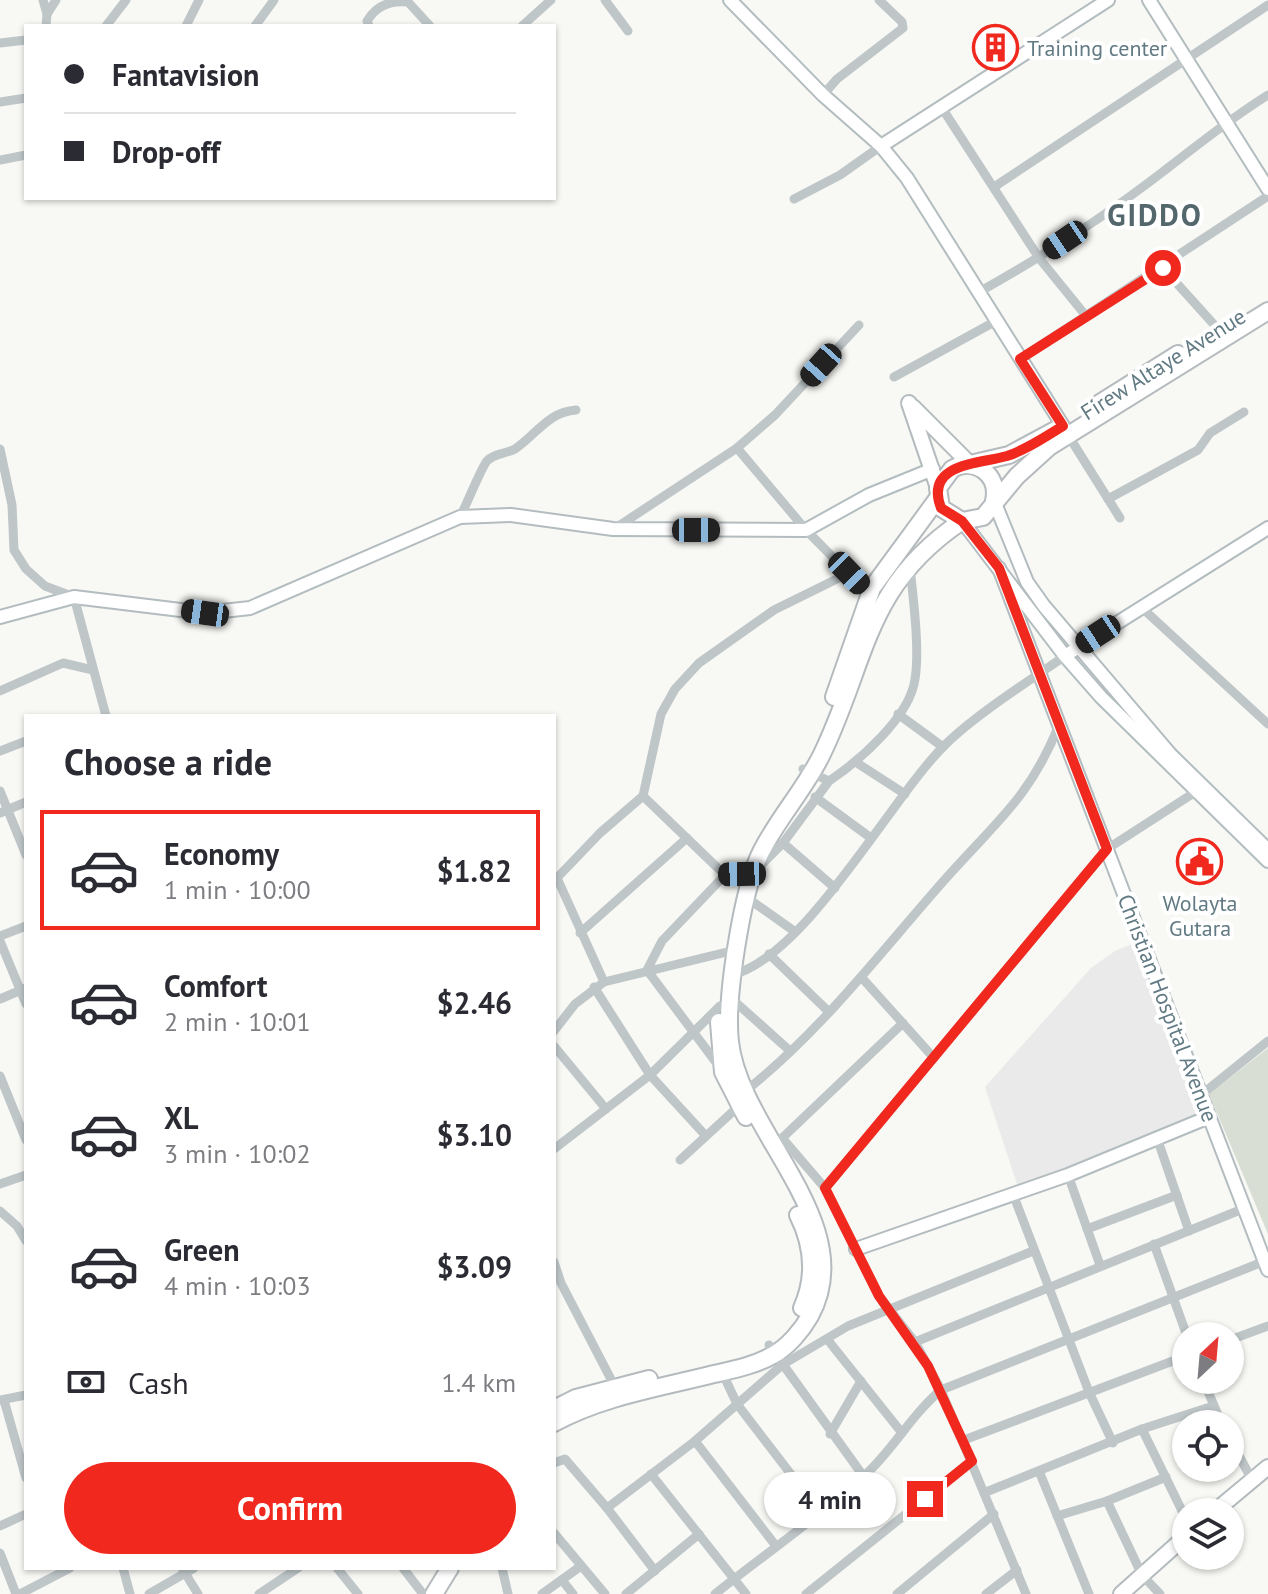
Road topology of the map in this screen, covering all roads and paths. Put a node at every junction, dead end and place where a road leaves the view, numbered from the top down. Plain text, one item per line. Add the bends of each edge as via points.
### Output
1 (43, 0) edge
2 (56, 0) edge
3 (126, 0) edge
4 (199, 0) edge
5 (274, 0) edge
6 (605, 0) edge
7 (730, 0) edge
8 (879, 0) edge
9 (1108, 0) edge
10 (1149, 0) edge
11 (546, 2) edge
12 (1268, 5) edge
13 (47, 14) junction
14 (46, 24) edge
15 (108, 24) edge
16 (187, 24) edge
17 (256, 24) edge
18 (368, 24) edge
19 (428, 24) edge
20 (524, 24) edge
21 (628, 31) dead end
22 (24, 40) edge
23 (0, 43) edge
24 (1186, 60) junction
25 (823, 95) junction
26 (1268, 95) edge
27 (24, 98) edge
28 (0, 102) edge
29 (942, 108) junction
30 (1225, 122) junction
31 (881, 146) junction
32 (24, 155) edge
33 (0, 160) edge
34 (994, 187) junction
35 (1268, 189) edge
36 (1268, 196) edge
37 (794, 199) dead end
38 (1039, 258) junction
39 (1163, 268) junction
40 (979, 292) junction
41 (1268, 299) edge
42 (1268, 311) edge
43 (1086, 316) junction
44 (996, 321) junction
45 (859, 325) dead end
46 (1221, 334) junction
47 (1020, 359) junction
48 (894, 377) dead end
49 (576, 410) dead end
50 (1244, 412) dead end
51 (1066, 431) junction
52 (737, 448) junction
53 (0, 449) edge
54 (970, 464) junction
55 (933, 469) junction
56 (938, 493) junction
57 (1108, 499) junction
58 (994, 501) junction
59 (460, 517) junction
60 (1120, 518) dead end
61 (962, 521) junction
62 (1268, 528) edge
63 (613, 529) junction
64 (806, 530) junction
65 (910, 567) junction
66 (999, 568) junction
67 (849, 573) junction
68 (869, 594) junction
69 (74, 597) junction
70 (1141, 607) junction
71 (0, 617) edge
72 (1077, 648) junction
73 (1065, 656) junction
74 (93, 670) junction
75 (1040, 674) junction
76 (0, 691) edge
77 (102, 714) edge
78 (898, 714) junction
79 (1268, 724) edge
80 (1059, 725) junction
81 (24, 742) edge
82 (943, 747) junction
83 (0, 751) edge
84 (857, 763) junction
85 (807, 772) junction
86 (829, 781) junction
87 (1200, 790) junction
88 (0, 791) edge
89 (905, 794) junction
90 (643, 796) junction
91 (815, 797) junction
92 (24, 803) edge
93 (4, 811) edge
94 (687, 838) junction
95 (871, 838) junction
96 (783, 843) junction
97 (1107, 849) junction
98 (1268, 850) edge
99 (24, 851) edge
100 (1268, 861) edge
101 (740, 874) junction
102 (556, 880) edge
103 (835, 888) junction
104 (746, 897) junction
105 (24, 927) edge
106 (794, 931) junction
107 (580, 933) junction
108 (0, 938) edge
109 (727, 952) junction
110 (769, 954) junction
111 (647, 970) junction
112 (730, 975) junction
113 (863, 979) junction
114 (604, 982) junction
115 (594, 987) junction
116 (23, 989) edge
117 (0, 999) edge
118 (726, 1002) junction
119 (829, 1012) junction
120 (558, 1019) edge
121 (903, 1023) junction
122 (692, 1031) junction
123 (1268, 1041) edge
124 (556, 1048) edge
125 (789, 1050) junction
126 (934, 1058) junction
127 (723, 1072) junction
128 (650, 1075) junction
129 (0, 1076) edge
130 (1201, 1095) junction
131 (740, 1098) junction
132 (606, 1109) junction
133 (1209, 1117) junction
134 (24, 1135) edge
135 (706, 1136) junction
136 (1157, 1138) junction
137 (778, 1142) junction
138 (557, 1147) edge
139 (680, 1160) dead end
140 (1068, 1175) junction
141 (24, 1176) edge
142 (0, 1184) edge
143 (825, 1188) junction
144 (1013, 1194) junction
145 (1177, 1195) junction
146 (1245, 1208) junction
147 (0, 1211) edge
148 (1087, 1229) junction
149 (1189, 1231) junction
150 (24, 1238) edge
151 (1154, 1244) junction
152 (856, 1249) junction
153 (1033, 1251) junction
154 (1100, 1265) junction
155 (1267, 1265) edge
156 (556, 1268) edge
157 (1050, 1287) junction
158 (1172, 1297) junction
159 (890, 1307) junction
160 (1182, 1322) edge
161 (1268, 1326) edge
162 (1244, 1335) edge
163 (827, 1339) junction
164 (1068, 1339) junction
165 (915, 1342) junction
166 (775, 1355) junction
167 (1172, 1361) edge
168 (722, 1372) junction
169 (861, 1381) junction
170 (615, 1387) junction
171 (941, 1390) junction
172 (1089, 1392) junction
173 (1208, 1394) edge
174 (24, 1395) edge
175 (2, 1400) edge
176 (737, 1404) junction
177 (1213, 1406) junction
178 (556, 1408) edge
179 (1215, 1410) edge
180 (556, 1422) edge
181 (1142, 1429) junction
182 (902, 1433) junction
183 (830, 1434) junction
184 (964, 1440) junction
185 (695, 1441) junction
186 (1113, 1443) junction
187 (972, 1461) junction
188 (556, 1462) edge
189 (1244, 1465) edge
190 (1268, 1468) edge
191 (1039, 1471) junction
192 (24, 1472) edge
193 (651, 1474) junction
194 (864, 1477) junction
195 (1166, 1477) junction
196 (1252, 1480) junction
197 (986, 1492) junction
198 (1176, 1498) edge
199 (1231, 1498) edge
200 (1107, 1501) junction
201 (607, 1508) junction
202 (820, 1512) junction
203 (994, 1514) junction
204 (24, 1515) edge
205 (1057, 1516) junction
206 (0, 1526) edge
207 (699, 1534) junction
208 (556, 1535) edge
209 (776, 1546) junction
210 (1172, 1548) edge
211 (0, 1553) edge
212 (581, 1566) junction
213 (63, 1570) edge
214 (124, 1570) edge
215 (295, 1570) edge
216 (339, 1570) edge
217 (405, 1570) edge
218 (449, 1570) edge
219 (461, 1570) edge
220 (502, 1570) edge
221 (1017, 1570) junction
222 (184, 1571) edge
223 (655, 1571) junction
224 (1142, 1575) junction
225 (734, 1579) junction
226 (562, 1580) junction
227 (356, 1593) edge
228 (18, 1594) edge
229 (130, 1594) edge
230 (149, 1594) edge
231 (198, 1594) edge
232 (259, 1594) edge
233 (423, 1594) edge
234 (434, 1594) edge
235 (447, 1594) edge
236 (508, 1594) edge
237 (542, 1594) edge
238 (573, 1594) edge
239 (605, 1594) edge
240 (626, 1594) edge
241 (715, 1594) edge
242 (746, 1594) edge
243 (806, 1594) edge
244 (897, 1594) edge
245 (986, 1594) edge
246 (1026, 1594) edge
247 (1089, 1594) edge
248 (1121, 1594) edge
249 (1160, 1594) edge

1 - 13 street
2 - 13 street
3 - 15 street
4 - 16 street
5 - 17 street
6 - 21 street
7 - 25 main road
8 - 25 street via 903,28
9 - 29 main road
10 - 24 main road
11 - 20 street
12 - 24 street
13 - 14 street
18 - 19 street via 374,10 395,0 408,2
22 - 23 street
24 - 30 main road
24 - 34 street
25 - 31 main road
26 - 30 street
27 - 28 street
29 - 31 main road
29 - 34 street
30 - 35 main road
30 - 38 street
31 - 37 street
31 - 40 main road
32 - 33 street
34 - 38 street
36 - 39 street
38 - 40 street
38 - 43 street
39 - 43 street
39 - 46 street
40 - 44 main road
41 - 46 highway, Firew Altaye Avenue
42 - 46 highway, Firew Altaye Avenue
43 - 47 street
44 - 47 main road
44 - 48 street
45 - 52 street
46 - 51 highway, Firew Altaye Avenue
47 - 51 main road
49 - 59 street via 561,411 511,451 491,456
50 - 57 street via 1210,433 1198,450
51 - 54 highway, Firew Altaye Avenue via 1009,455
51 - 57 street
51 - 58 highway, Firew Altaye Avenue
52 - 63 street
52 - 64 street
53 - 69 street via 12,505 14,550 45,586
54 - 55 main road via 909,403
54 - 56 highway via 952,469
54 - 58 highway via 991,479
55 - 56 main road
55 - 64 main road via 869,495
56 - 61 highway via 945,512
56 - 68 highway
57 - 60 street
58 - 61 highway via 983,517
58 - 72 main road via 1027,582
59 - 63 main road via 511,515
59 - 69 main road via 250,608 205,613
61 - 65 highway
61 - 66 main road
62 - 70 main road
63 - 64 main road
64 - 67 street
65 - 78 street via 915,680
65 - 85 highway via 882,602 838,718
66 - 73 main road
66 - 75 main road, Christian Hospital Avenue
67 - 68 street
67 - 90 street via 774,610 699,663 661,714
68 - 85 highway
69 - 71 main road
69 - 74 street
70 - 72 main road
70 - 79 street
72 - 73 main road
72 - 87 main road
73 - 75 street
73 - 87 main road
74 - 76 street via 63,663
74 - 77 street
75 - 80 main road, Christian Hospital Avenue
75 - 82 street
78 - 82 street
78 - 84 street
80 - 97 main road, Christian Hospital Avenue
80 - 113 street via 1043,763 1014,808 948,876
81 - 83 street
82 - 89 street
84 - 86 street
84 - 89 street
85 - 86 street
85 - 101 highway via 768,840
86 - 91 street
87 - 97 street
87 - 98 main road
87 - 100 main road
88 - 93 street
89 - 95 street
90 - 94 street
90 - 102 street
91 - 95 street
91 - 96 street
92 - 93 street
93 - 99 street
94 - 101 street
94 - 107 street
95 - 103 street
96 - 101 street
96 - 103 street
97 - 126 street
97 - 130 main road, Christian Hospital Avenue
101 - 104 highway
101 - 109 highway
101 - 111 street via 667,934
102 - 107 street
103 - 106 street
104 - 106 street
104 - 112 highway
105 - 108 street
106 - 110 street
107 - 114 street
108 - 116 street
109 - 111 street
109 - 112 highway
110 - 112 street
110 - 119 street
111 - 114 street
111 - 122 street
112 - 118 highway
113 - 119 street
113 - 121 street
114 - 115 street
115 - 120 street
115 - 128 street
116 - 117 street
118 - 122 street
118 - 125 street
118 - 127 highway via 718,1039
118 - 131 highway
119 - 125 street
121 - 126 street
121 - 137 street
122 - 127 street
122 - 128 street
123 - 130 street
124 - 132 street
125 - 131 street
126 - 143 street
127 - 131 highway
128 - 132 street
128 - 135 street
129 - 134 street
130 - 133 main road, Christian Hospital Avenue
131 - 135 street
131 - 137 highway
131 - 166 highway via 807,1233 811,1254 808,1295
132 - 138 street
133 - 136 main road
133 - 146 main road, Christian Hospital Avenue
135 - 139 street
136 - 140 main road
136 - 145 street
137 - 143 street
137 - 166 highway via 818,1232 823,1270 810,1315
140 - 144 main road
140 - 148 street
141 - 142 street
143 - 152 street
144 - 152 main road
144 - 153 street
145 - 148 street
145 - 149 street
146 - 149 street
146 - 155 main road, Christian Hospital Avenue
147 - 150 street
148 - 154 street
149 - 151 street
151 - 154 street
151 - 158 street
152 - 159 street
153 - 157 street
153 - 159 street
154 - 157 street
155 - 158 street
156 - 170 street
157 - 164 street
157 - 165 street
158 - 160 street
158 - 164 street
159 - 163 street
159 - 165 street
161 - 162 street
163 - 166 street
163 - 169 street
164 - 171 street
164 - 172 street
165 - 171 street
166 - 168 highway
166 - 170 highway via 742,1356
166 - 176 street
166 - 183 street
167 - 172 street
168 - 176 street
168 - 180 highway via 600,1402
169 - 182 street
169 - 183 street
170 - 178 highway
171 - 182 street
171 - 184 street
172 - 184 street
172 - 186 street
173 - 177 street
174 - 175 street
175 - 192 street
176 - 185 street
176 - 202 street
177 - 179 street
177 - 181 street
181 - 186 street
181 - 195 street
182 - 194 street
183 - 194 street
184 - 187 street
185 - 193 street
185 - 209 street
186 - 191 street
187 - 197 street
187 - 243 street
188 - 201 street via 565,1459
189 - 196 street
190 - 196 main road
191 - 197 street
191 - 205 street
193 - 201 street
193 - 207 street
194 - 202 street
195 - 198 street
195 - 200 street
196 - 199 main road
197 - 203 street
200 - 205 street
200 - 224 street
201 - 223 street
202 - 209 street
203 - 221 street
203 - 244 street
204 - 206 street
205 - 247 street
207 - 223 street
207 - 225 street
208 - 212 street
209 - 225 street
210 - 224 main road
211 - 228 street
212 - 226 street
212 - 239 street
213 - 228 street
214 - 229 street
215 - 232 street
216 - 227 street
217 - 233 street
218 - 234 highway
219 - 235 highway
220 - 236 street
221 - 245 street
221 - 246 street
222 - 230 street
222 - 231 street
223 - 240 street
224 - 248 main road
224 - 249 street
225 - 241 street
225 - 242 street
226 - 237 street
226 - 238 street

